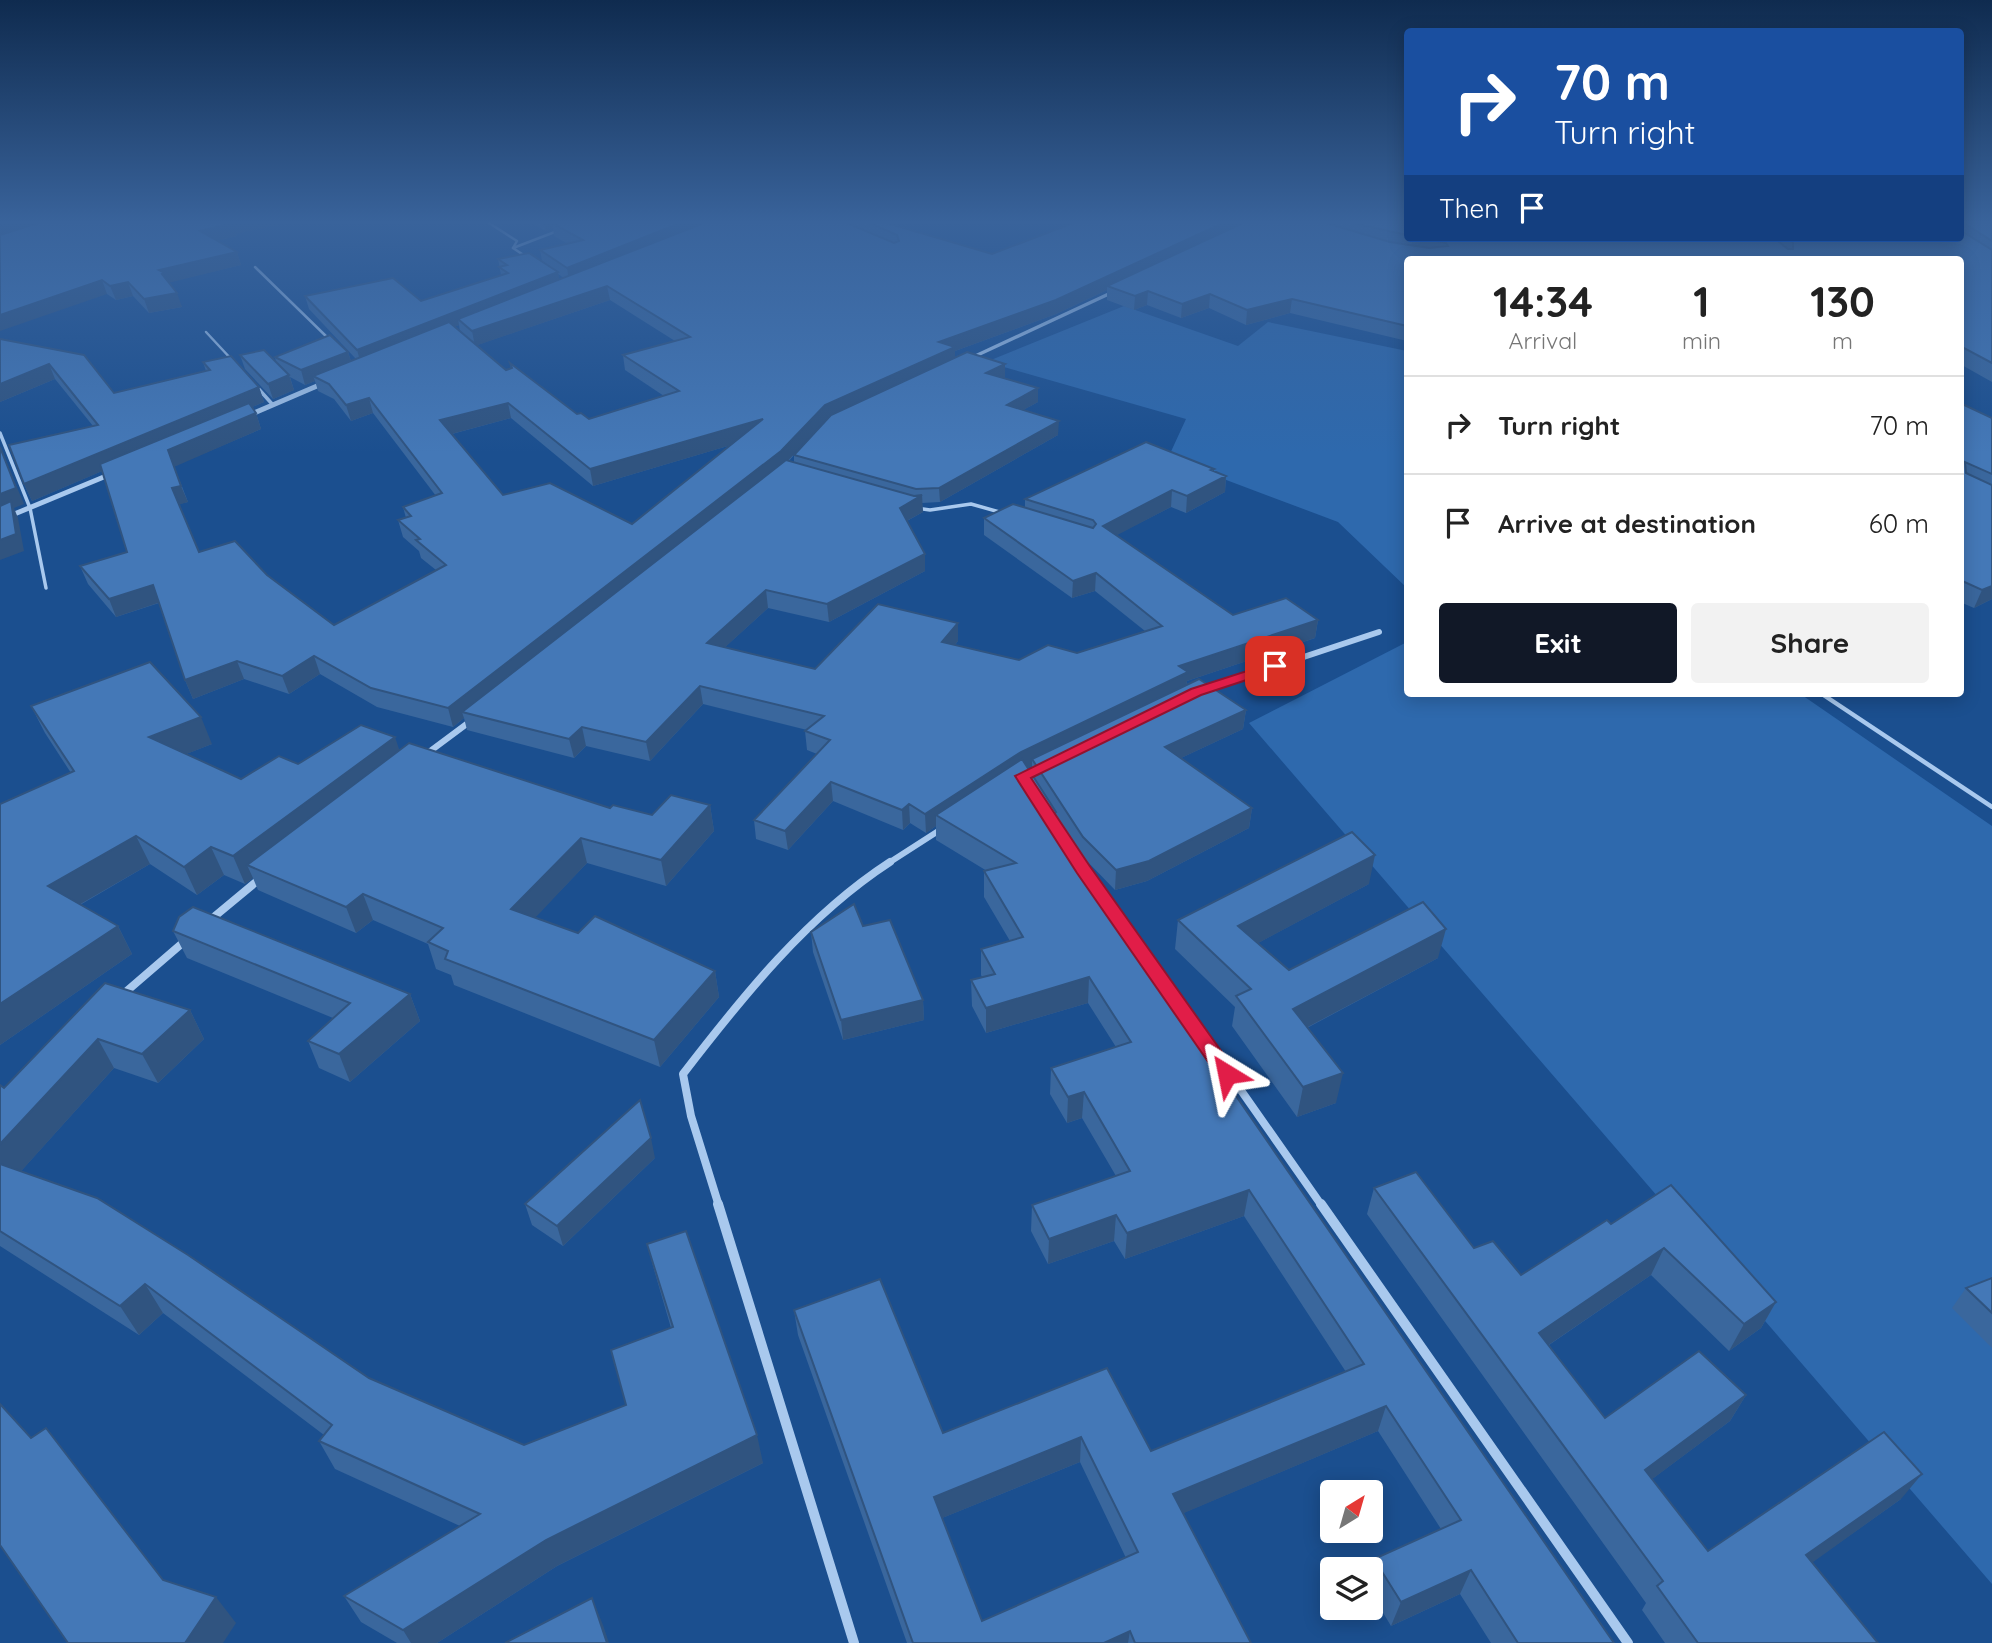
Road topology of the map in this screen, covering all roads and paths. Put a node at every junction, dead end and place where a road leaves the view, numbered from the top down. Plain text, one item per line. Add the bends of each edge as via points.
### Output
1 (288, 300) edge
2 (1097, 300) edge
3 (206, 332) dead end
4 (330, 341) edge
5 (969, 360) edge
6 (240, 368) edge
7 (248, 377) edge
8 (334, 379) edge
9 (273, 405) junction
10 (237, 420) edge
11 (0, 433) edge
12 (116, 471) edge
13 (903, 505) edge
14 (30, 508) junction
15 (1015, 517) edge
16 (0, 520) edge
17 (46, 588) dead end
18 (1379, 632) dead end
19 (1196, 692) edge
20 (1827, 697) edge
21 (483, 711) edge
22 (419, 760) edge
23 (1992, 807) edge
24 (1045, 811) edge
25 (956, 820) edge
26 (267, 873) edge
27 (206, 923) edge
28 (196, 931) edge
29 (117, 1000) edge
30 (854, 1643) edge
31 (1628, 1643) edge

1 - 4 lane
2 - 5 street
3 - 6 lane
7 - 9 lane
8 - 9 street
9 - 10 street
11 - 14 lane
12 - 14 street
13 - 15 lane via 930,510 971,504
14 - 16 street
14 - 17 lane
18 - 19 street
20 - 23 lane
21 - 22 street
24 - 31 street
25 - 30 street via 866,879 793,944 683,1074 691,1116
26 - 27 street
28 - 29 street

